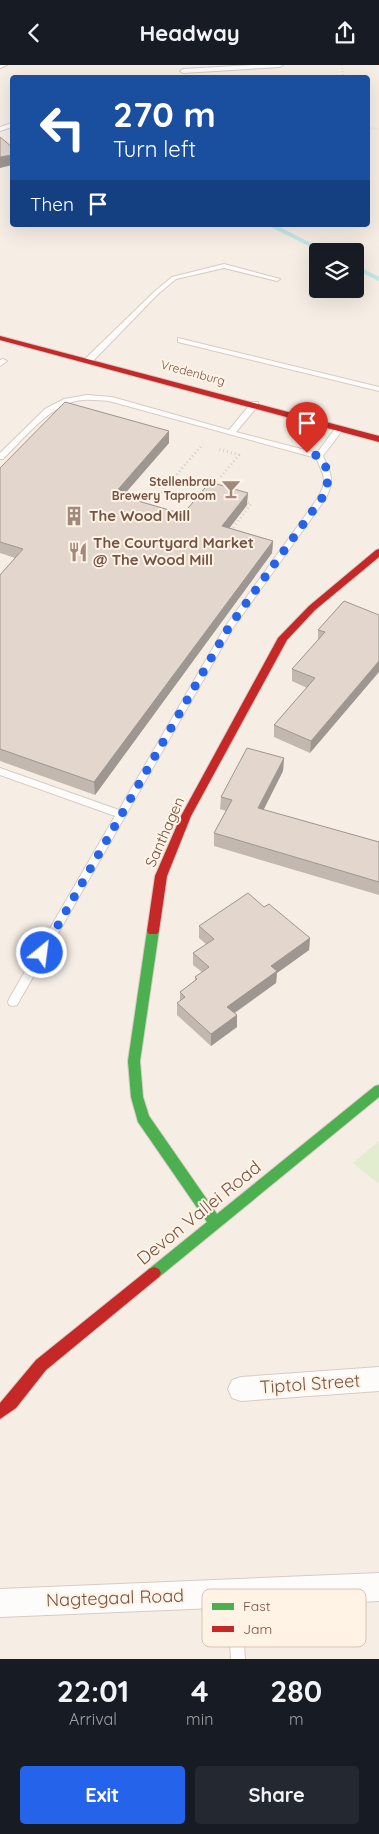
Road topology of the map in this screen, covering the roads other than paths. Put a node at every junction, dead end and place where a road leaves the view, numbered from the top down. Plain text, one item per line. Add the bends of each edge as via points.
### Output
1 (4, 65) edge
2 (280, 65) edge
3 (0, 66) edge
4 (183, 71) edge
5 (277, 279) dead end
6 (0, 338) edge
7 (181, 340) dead end
8 (88, 360) junction
9 (379, 389) edge
10 (255, 404) junction
11 (340, 428) junction
12 (231, 433) junction
13 (379, 439) edge
14 (319, 456) junction
15 (0, 457) edge
16 (379, 552) edge
17 (0, 771) edge
18 (122, 815) junction
19 (13, 1002) dead end
20 (379, 1090) edge
21 (216, 1222) junction
22 (41, 1365) junction
23 (19, 1376) dead end
24 (379, 1379) edge
25 (241, 1389) dead end
26 (0, 1412) edge
27 (379, 1587) edge
28 (331, 1589) edge
29 (202, 1594) edge
30 (0, 1603) edge

1 - 3 lane
2 - 4 lane
5 - 8 lane via 224,266 174,278
6 - 8 street, Vredenburg
7 - 9 lane
8 - 10 street, Vredenburg
10 - 11 street, Vredenburg
10 - 12 lane
11 - 13 street, Vredenburg
11 - 14 lane
12 - 14 lane
12 - 15 lane via 109,399 87,397 67,401 48,411
14 - 18 lane via 328,477 328,486 312,514 238,607
16 - 21 street, Santhagen via 312,608 283,638 186,816 161,876 134,1061 136,1098 143,1119
17 - 18 lane
18 - 19 lane
20 - 21 street, Devon Vallei Road
21 - 22 street, Devon Vallei Road
22 - 23 street, Devon Vallei Road
22 - 26 street, Devon Vallei Road
24 - 25 street, Tiptol Street
27 - 28 street, Nagtegaal Road
29 - 30 street, Nagtegaal Road

